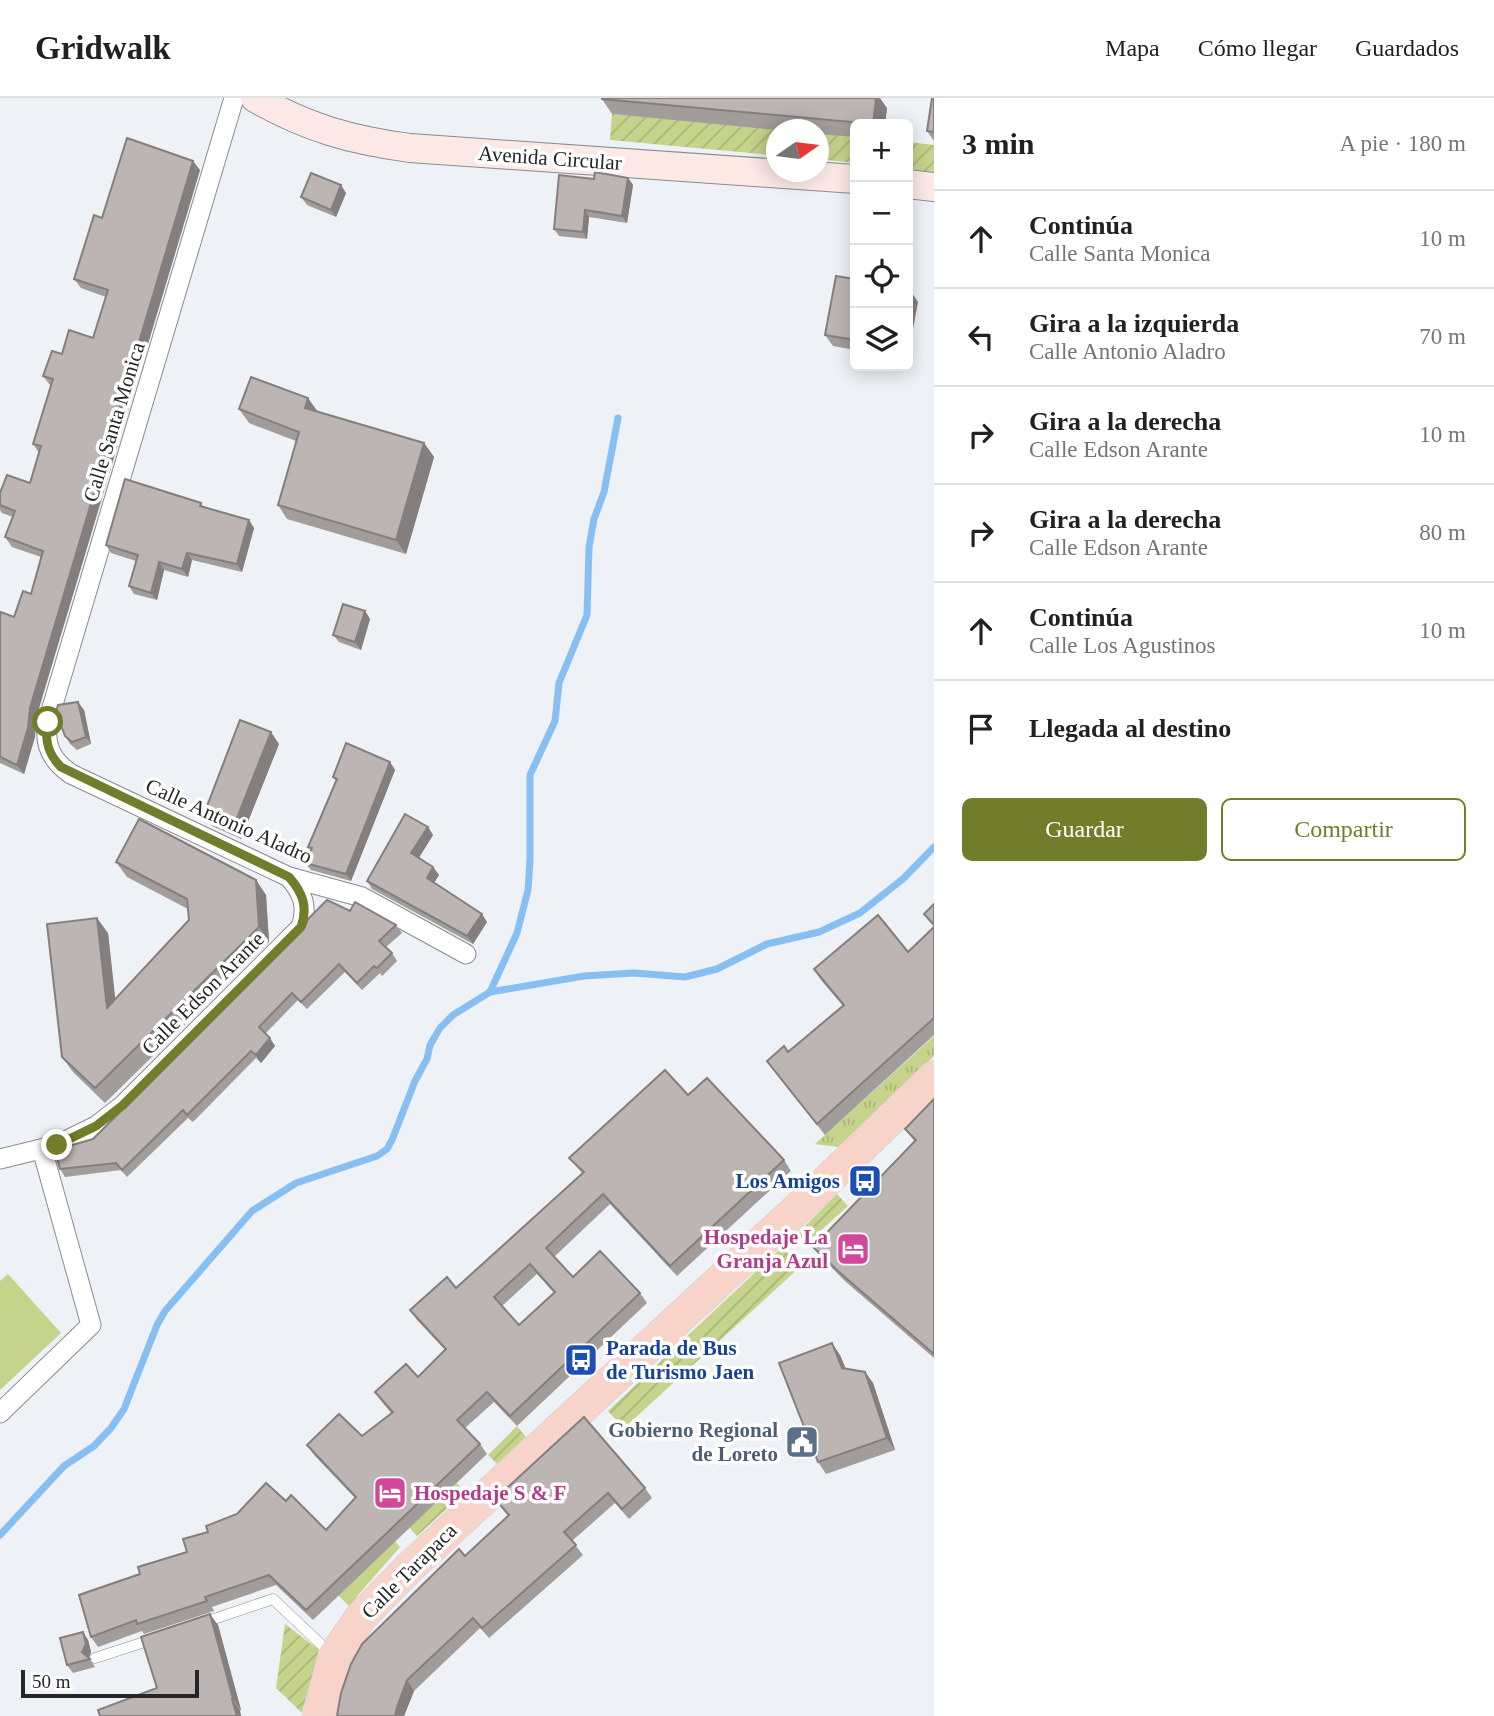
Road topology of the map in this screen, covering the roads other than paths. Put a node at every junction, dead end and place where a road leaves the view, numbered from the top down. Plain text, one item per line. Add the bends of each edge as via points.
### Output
1 (234, 98) edge
2 (255, 98) edge
3 (850, 179) edge
4 (913, 185) edge
5 (934, 187) edge
6 (53, 759) joint
7 (289, 877) junction
8 (466, 954) dead end
9 (934, 1077) edge
10 (42, 1149) junction
11 (0, 1159) edge
12 (0, 1413) edge
13 (197, 1625) edge
14 (159, 1637) edge
15 (334, 1656) junction
16 (95, 1658) dead end
17 (319, 1716) edge

1 - 6 street, Calle Santa Monica via 48,722
2 - 3 street, Avenida Circular via 330,133 365,142
4 - 5 street
6 - 7 street, Calle Antonio Aladro via 71,774
7 - 8 street, Calle Antonio Aladro via 362,897
7 - 10 street, Calle Edson Arante via 304,900 306,915 301,927 123,1105 96,1126
9 - 15 main road, Calle Tarapaca via 409,1568 361,1617
10 - 11 street, Calle Edson Arante
10 - 12 street via 91,1325
13 - 15 lane via 273,1599
14 - 16 lane
15 - 17 main road, Calle Tarapaca

